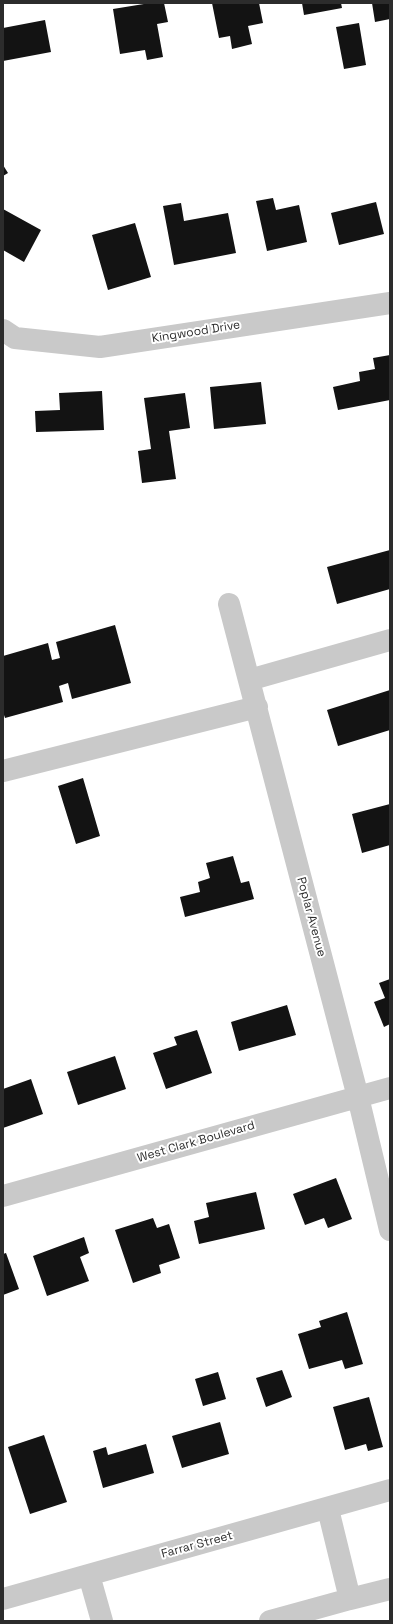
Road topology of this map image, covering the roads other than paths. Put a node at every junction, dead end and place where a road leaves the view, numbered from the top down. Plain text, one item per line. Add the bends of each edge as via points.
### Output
1 (390, 303) edge
2 (7, 337) edge
3 (229, 604) dead end
4 (390, 640) edge
5 (249, 680) junction
6 (257, 707) junction
7 (3, 771) edge
8 (390, 1088) edge
9 (358, 1097) junction
10 (3, 1196) edge
11 (390, 1230) edge
12 (390, 1490) edge
13 (328, 1509) junction
14 (89, 1575) junction
15 (390, 1590) edge
16 (3, 1599) edge
17 (350, 1599) junction
18 (102, 1621) edge
19 (270, 1621) edge

1 - 2 street, Kingwood Drive via 100,347
3 - 5 street, Poplar Avenue
4 - 5 street
5 - 6 street, Poplar Avenue
6 - 7 street
6 - 9 street, Poplar Avenue
8 - 9 street, West Clark Boulevard
9 - 10 street, West Clark Boulevard
9 - 11 street, Poplar Avenue
12 - 13 street, Farrar Street
13 - 14 street, Farrar Street
13 - 17 street
14 - 16 street, Farrar Street
14 - 18 street
15 - 17 street
17 - 19 street

